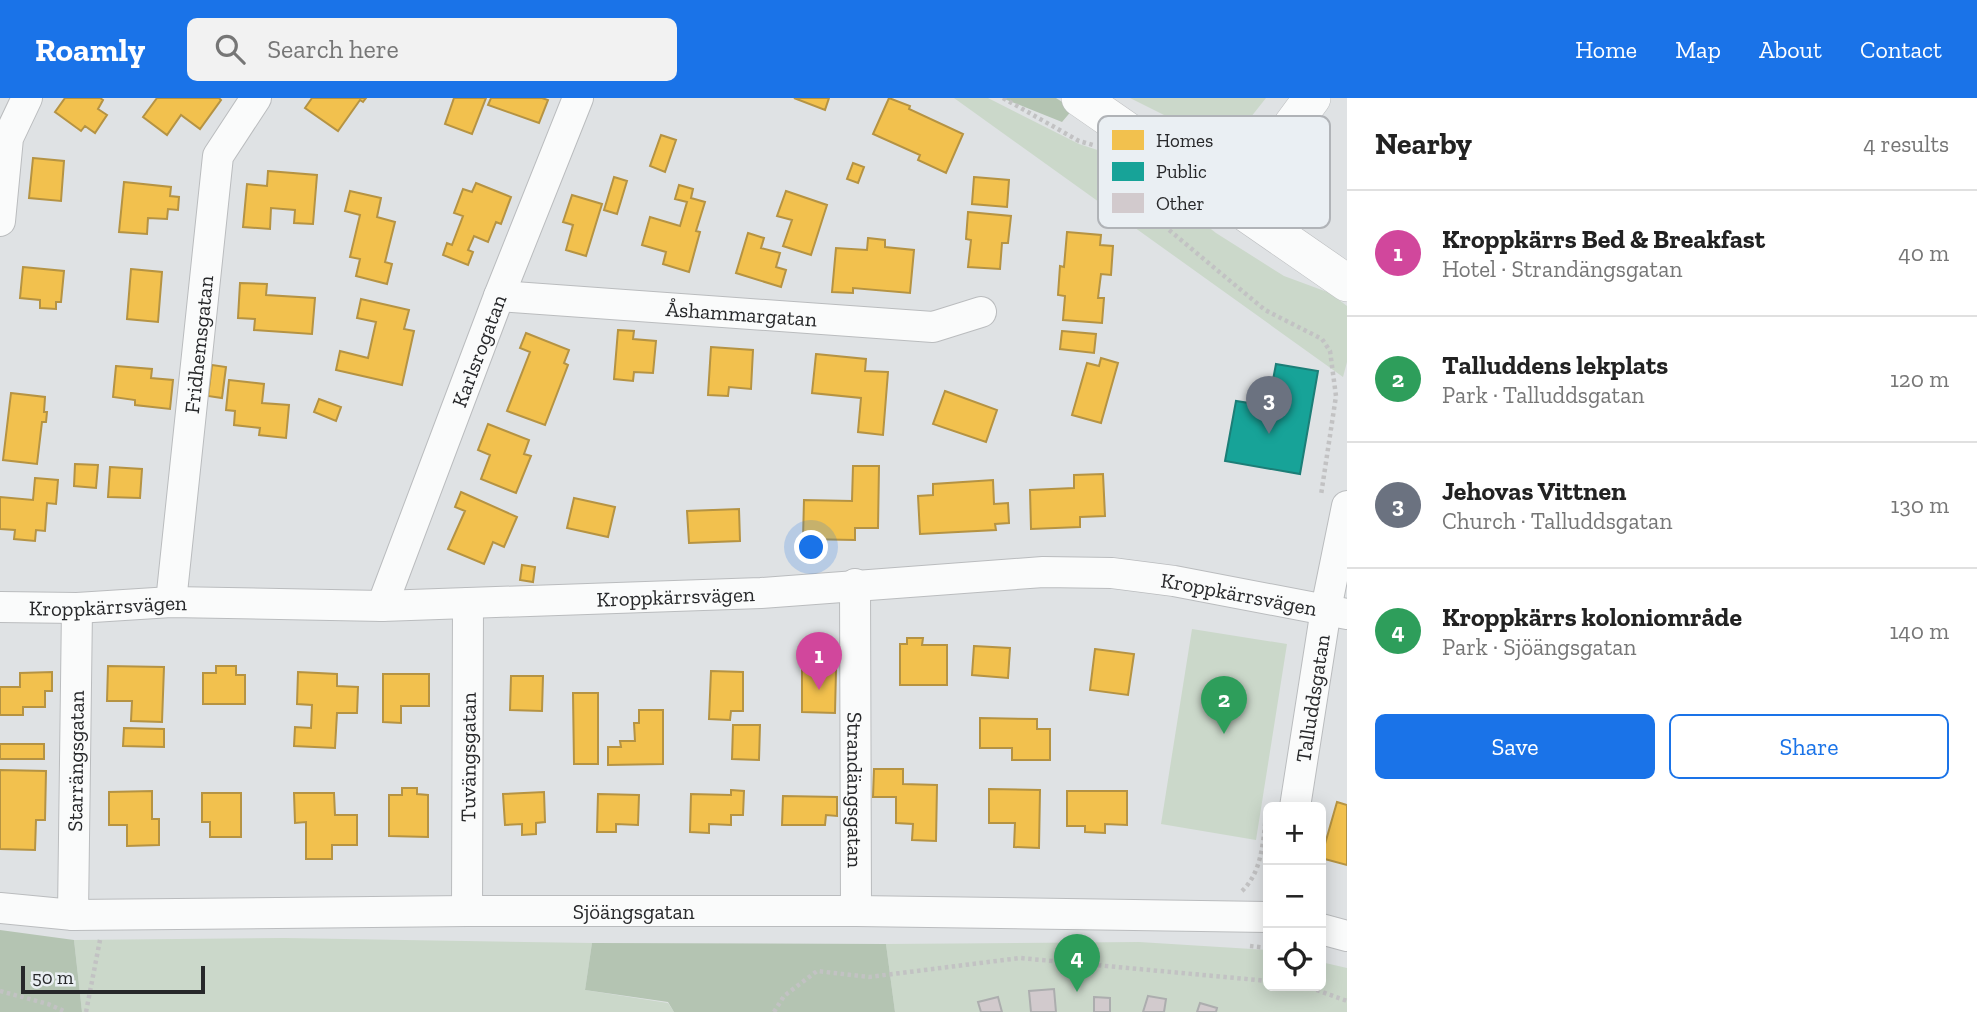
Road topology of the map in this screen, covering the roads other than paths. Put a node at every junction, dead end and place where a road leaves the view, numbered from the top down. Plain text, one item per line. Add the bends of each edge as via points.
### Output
1 (27, 98) edge
2 (256, 98) edge
3 (578, 98) edge
4 (1080, 98) edge
5 (1312, 98) edge
6 (1106, 116) edge
7 (1299, 116) edge
8 (0, 221) edge
9 (1267, 228) edge
10 (1347, 283) edge
11 (499, 296) junction
12 (981, 313) dead end
13 (1333, 505) edge
14 (855, 584) junction
15 (171, 603) junction
16 (468, 603) junction
17 (382, 606) junction
18 (0, 607) edge
19 (77, 608) junction
20 (1337, 611) edge
21 (1282, 802) edge
22 (0, 908) edge
23 (467, 911) junction
24 (856, 911) junction
25 (73, 915) junction
26 (1263, 917) edge
27 (1326, 930) edge
28 (1347, 936) edge

1 - 8 street via 8,138
2 - 15 street, Fridhemsgatan via 218,156
3 - 11 street, Karlsrogatan
4 - 6 street
5 - 7 street
9 - 10 street
11 - 12 street, Åshammargatan via 933,327
11 - 17 street, Karlsrogatan
13 - 20 street, Talluddsgatan
14 - 16 street, Kroppkärrsvägen via 761,593
14 - 20 street, Kroppkärrsvägen via 1044,572 1112,573
14 - 24 street, Strandängsgatan
15 - 17 street, Kroppkärrsvägen
15 - 19 street, Kroppkärrsvägen
16 - 17 street, Kroppkärrsvägen
16 - 23 street, Tuvängsgatan
18 - 19 street, Kroppkärrsvägen
19 - 25 street, Starrängsgatan
20 - 21 street, Talluddsgatan
22 - 25 street, Sjöängsgatan
23 - 24 street, Sjöängsgatan
23 - 25 street, Sjöängsgatan
24 - 26 street, Sjöängsgatan
27 - 28 street

